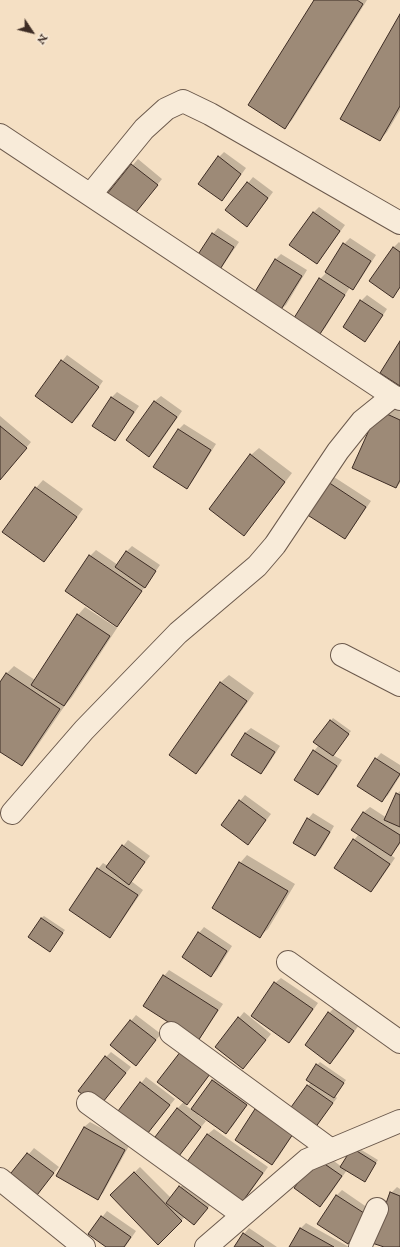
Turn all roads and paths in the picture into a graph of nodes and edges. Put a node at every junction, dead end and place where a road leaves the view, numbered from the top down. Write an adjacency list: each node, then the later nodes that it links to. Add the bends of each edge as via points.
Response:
1 (0, 135): 2 (street)
2 (91, 194): 3 (street, via 144,129 166,108 183,101); 4 (street)
3 (400, 223)
4 (396, 397): 7 (street, via 362,421 275,545 257,566 178,633 84,730)
5 (342, 655): 6 (street)
6 (400, 685)
7 (12, 813)
8 (288, 962): 10 (street)
9 (171, 1033): 13 (street)
10 (400, 1042)
11 (88, 1103): 16 (street)
12 (400, 1121): 13 (street)
13 (331, 1150): 16 (street, via 307,1160)
14 (0, 1179): 17 (street)
15 (378, 1209): 19 (street)
16 (243, 1216): 18 (street)
17 (84, 1247)
18 (206, 1247)
19 (360, 1247)

